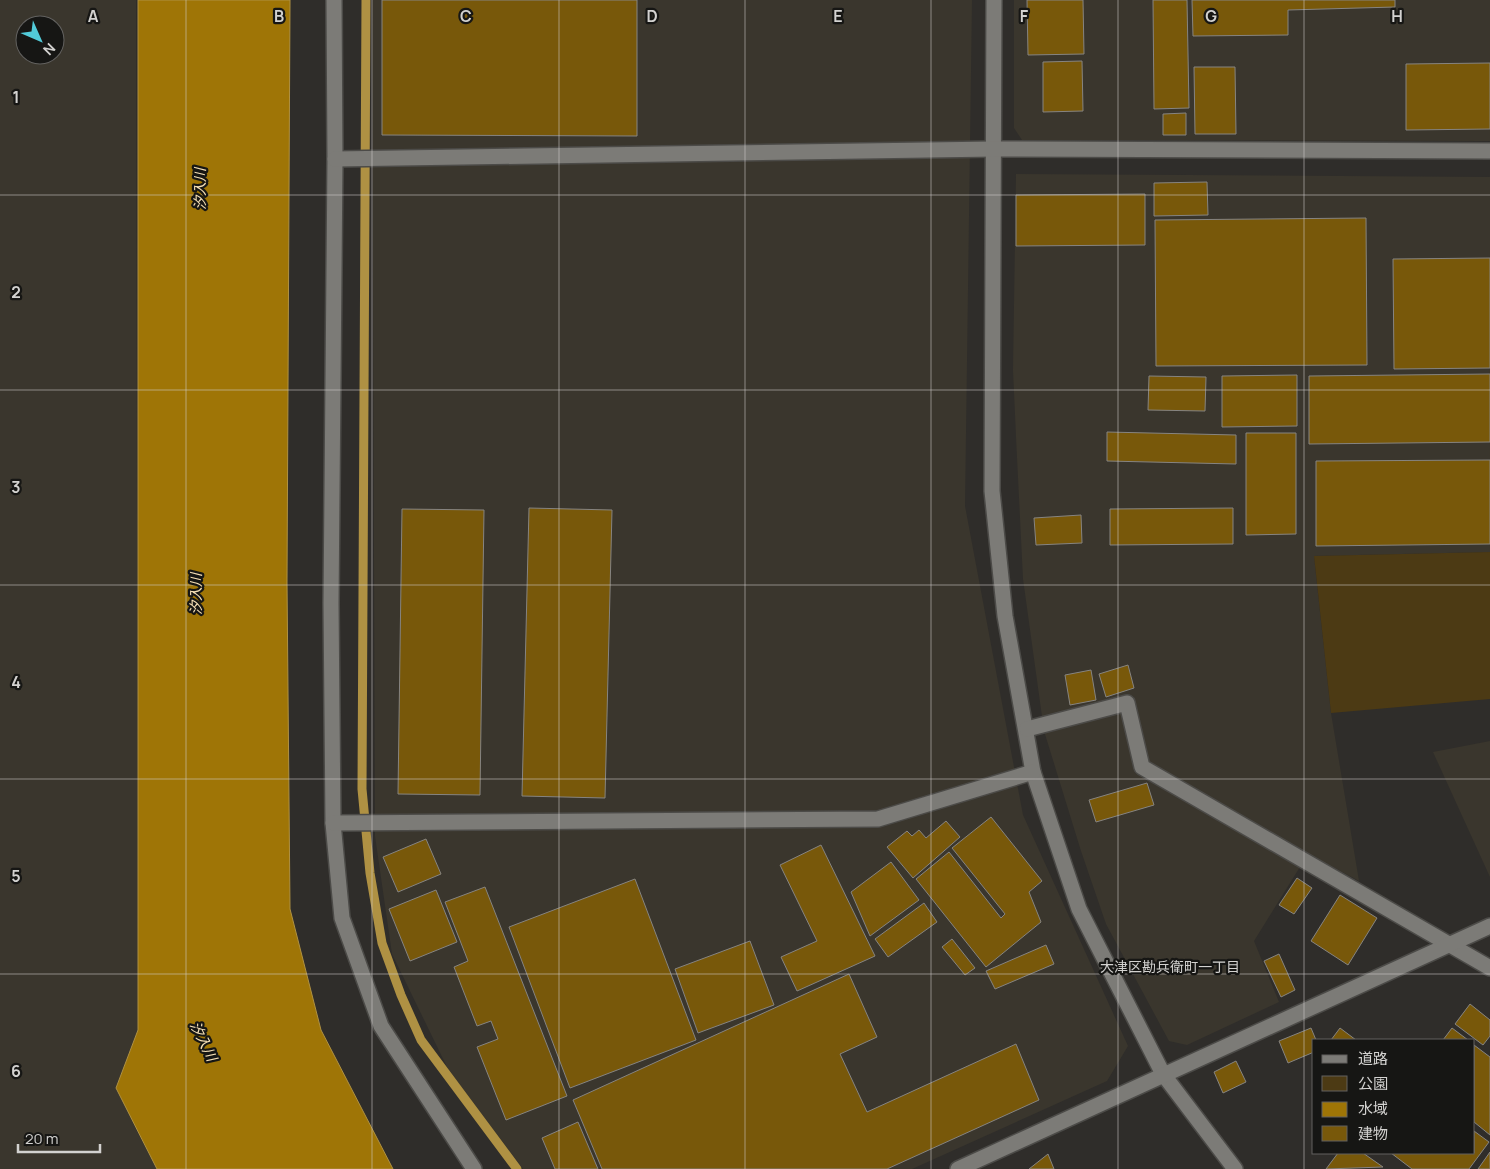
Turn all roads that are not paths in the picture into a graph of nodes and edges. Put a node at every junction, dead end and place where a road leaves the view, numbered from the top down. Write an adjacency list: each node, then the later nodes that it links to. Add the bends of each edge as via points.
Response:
1 (334, 0): 5 (street)
2 (994, 0): 3 (street)
3 (994, 149): 4 (street); 5 (street); 6 (street, via 992,491 1005,616)
4 (1490, 151)
5 (335, 159): 8 (street, via 331,593)
6 (1027, 729): 7 (street); 10 (street, via 1127,703 1142,768)
7 (1033, 772): 8 (street, via 878,819); 12 (street, via 1079,909)
8 (333, 823): 13 (street, via 342,918 380,1026)
9 (1490, 926): 10 (street)
10 (1451, 944): 11 (street); 12 (street)
11 (1490, 968)
12 (1163, 1074): 14 (street); 15 (street)
13 (474, 1169)
14 (958, 1169)
15 (1235, 1169)

